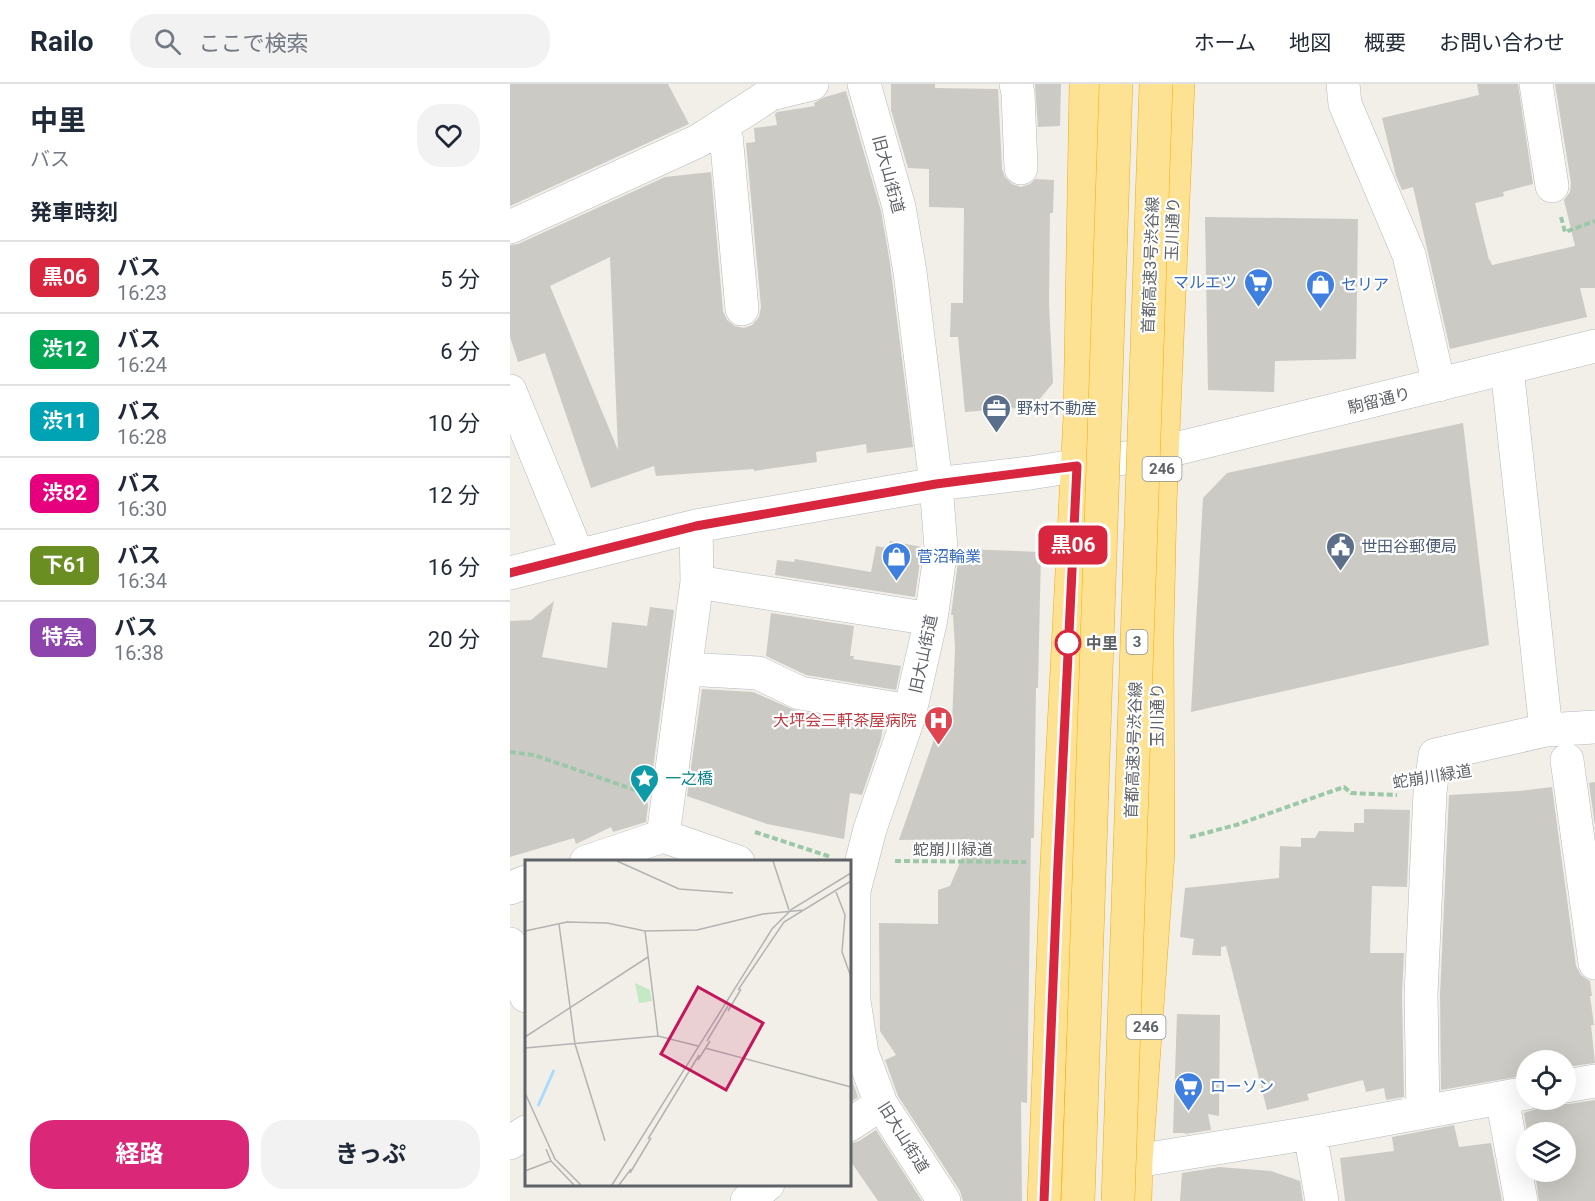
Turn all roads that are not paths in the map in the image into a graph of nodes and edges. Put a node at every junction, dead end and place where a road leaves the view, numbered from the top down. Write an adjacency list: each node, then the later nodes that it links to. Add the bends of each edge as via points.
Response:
1 (812, 84): 10 (street, via 771,94)
2 (864, 84): 21 (street, 旧大山街道, via 899,207)
3 (1016, 84): 11 (street)
4 (1086, 84): 20 (highway)
5 (1116, 84): 55 (highway, bridge)
6 (1156, 84): 56 (highway, 首都高速3号渋谷線 / 3, bridge)
7 (1178, 84): 19 (highway, 玉川通り / 246)
8 (1536, 84): 12 (street)
9 (1344, 94): 17 (street, via 1409,255)
10 (724, 124): 13 (street, via 698,141); 14 (street)
11 (1021, 168)
12 (1552, 186)
13 (510, 227)
14 (742, 309)
15 (1595, 346): 16 (street, 駒留通り)
16 (1506, 368): 17 (street, 駒留通り); 30 (street)
17 (1440, 385): 19 (street, 駒留通り)
18 (510, 391): 23 (street)
19 (1162, 452): 20 (street, 駒留通り); 50 (highway, 玉川通り / 246, via 1157,634 1158,853)
20 (1077, 466): 21 (street, 駒留通り); 54 (highway)
21 (936, 484): 22 (street, 駒留通り); 26 (street, 旧大山街道, via 941,548)
22 (696, 526): 23 (street, 駒留通り); 25 (street)
23 (578, 556): 24 (street, 駒留通り)
24 (510, 573)
25 (697, 582): 26 (street); 27 (street)
26 (931, 619): 28 (street, 旧大山街道)
27 (686, 669): 28 (street, via 758,673 800,693); 32 (street)
28 (910, 711): 35 (street, 旧大山街道)
29 (1595, 727): 30 (street)
30 (1546, 730): 45 (street, via 1435,755 1421,994)
31 (1567, 760): 39 (street)
32 (663, 836): 33 (street); 34 (street)
33 (592, 860)
34 (732, 860)
35 (855, 881): 44 (street, 旧大山街道, via 854,1001 862,1053)
36 (525, 882): 37 (street)
37 (510, 888)
38 (510, 944): 40 (street)
39 (1595, 963)
40 (525, 993)
41 (1595, 1080): 42 (street)
42 (1576, 1084)
43 (1514, 1095): 45 (street); 59 (street)
44 (881, 1104): 46 (street); 53 (street, 旧大山街道)
45 (1423, 1112): 48 (street)
46 (850, 1124)
47 (525, 1133): 49 (street)
48 (1310, 1133): 50 (street); 58 (street)
49 (510, 1143)
50 (1136, 1161): 57 (highway, 玉川通り / 246)
51 (767, 1186): 52 (street)
52 (747, 1201)
53 (944, 1201)
54 (1044, 1201)
55 (1078, 1201)
56 (1118, 1201)
57 (1135, 1201)
58 (1322, 1201)
59 (1521, 1201)

